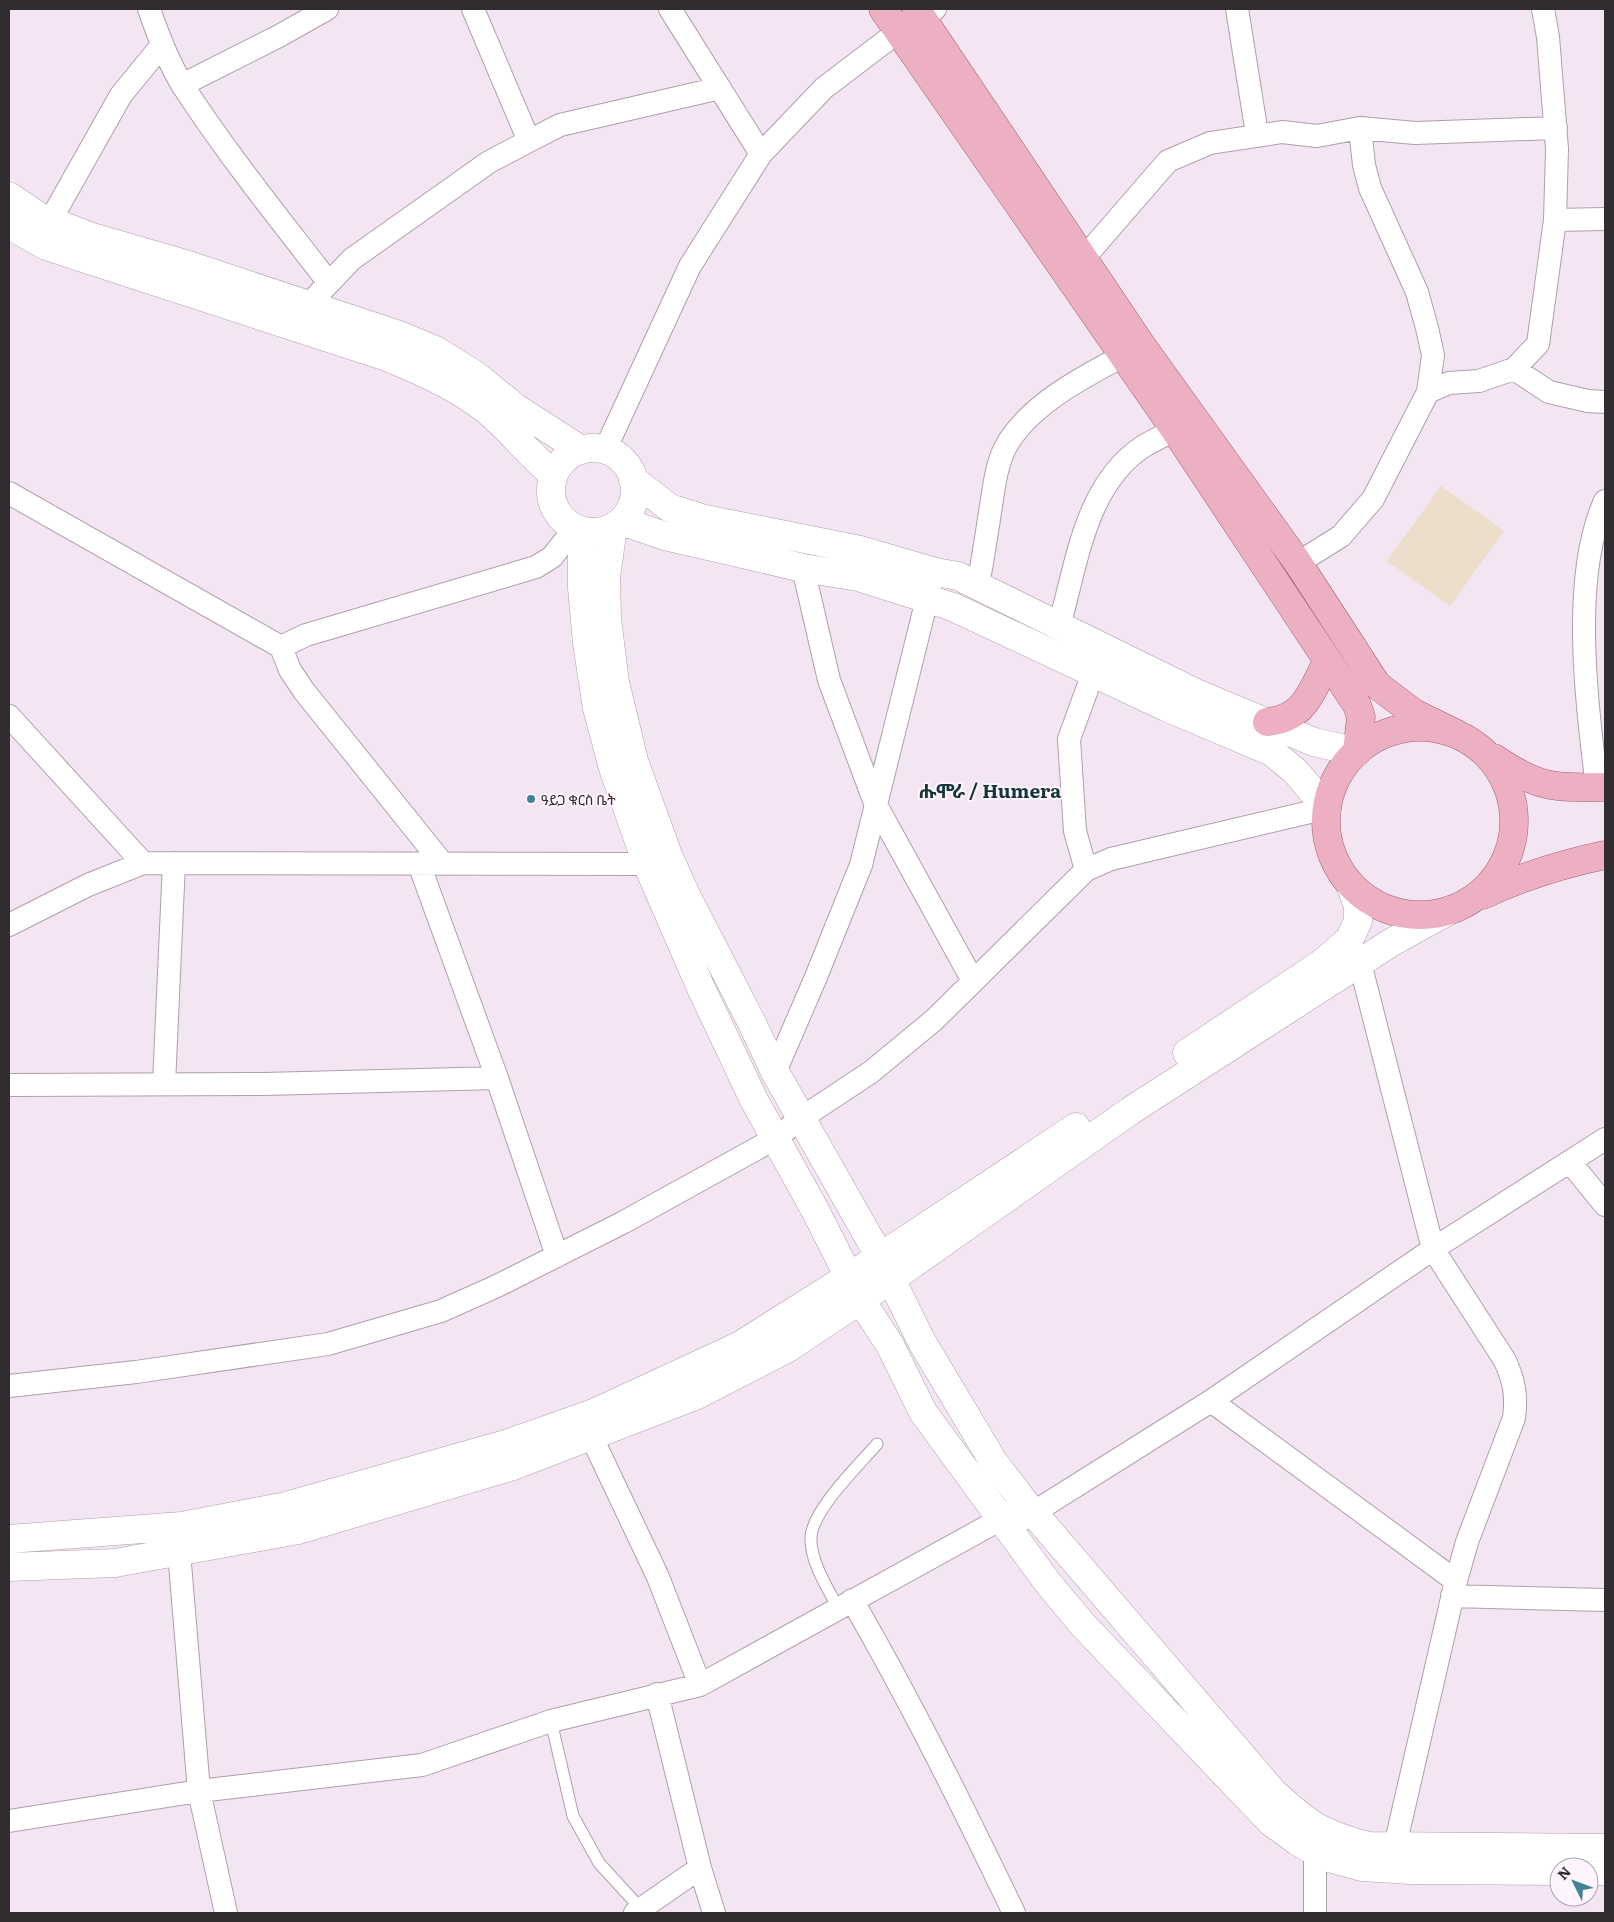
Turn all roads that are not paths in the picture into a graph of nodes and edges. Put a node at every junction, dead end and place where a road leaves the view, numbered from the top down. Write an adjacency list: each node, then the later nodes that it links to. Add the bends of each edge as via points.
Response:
1 (149, 9): 10 (street)
2 (327, 9): 11 (street)
3 (473, 9): 16 (street)
4 (670, 9): 12 (street)
5 (883, 9): 9 (main road)
6 (1237, 9): 15 (street)
7 (1543, 9): 14 (street)
8 (924, 11): 9 (street); 23 (main road)
9 (898, 31): 17 (street, via 824,88); 26 (main road)
10 (162, 45): 11 (street); 21 (street, via 121,95)
11 (182, 85): 24 (street)
12 (720, 88): 16 (street, via 560,125); 17 (street)
13 (1360, 128): 14 (street, via 1415,134); 15 (street, via 1317,136 1282,132); 28 (street, via 1370,188 1417,292 1427,328 1433,355)
14 (1556, 128): 20 (street)
15 (1257, 134): 23 (street, via 1210,143 1168,161)
16 (529, 141): 24 (street, via 489,162 352,258)
17 (761, 154): 31 (street, via 690,266)
18 (9, 196): 21 (street)
19 (1605, 219): 20 (street)
20 (1556, 220): 27 (street, via 1538,344)
21 (50, 221): 25 (street)
22 (11, 231): 32 (street, via 46,246 387,357 423,372 485,410)
23 (1084, 258): 26 (main road)
24 (328, 283): 25 (street)
25 (308, 305): 31 (street, via 435,350 474,374 516,408)
26 (1132, 351): 30 (main road); 38 (main road); 41 (street, via 1050,399 1015,431 997,471)
27 (1514, 370): 28 (street, via 1479,381 1449,383); 29 (street, via 1549,392)
28 (1428, 392): 38 (street, via 1373,499 1341,536)
29 (1605, 402)
30 (1175, 430): 43 (street, via 1131,456 1102,490 1091,511); 45 (main road)
31 (594, 450): 32 (street, via 570,455); 33 (street, via 623,461)
32 (554, 475): 37 (street, via 551,487 554,506 564,521)
33 (633, 480): 36 (street, via 630,508); 40 (street, via 670,508 705,519 860,550)
34 (9, 494): 44 (street)
35 (1605, 501): 51 (street, via 1589,550 1584,620 1591,737)
36 (617, 524): 37 (street, via 603,531); 39 (street); 55 (street, via 606,577 607,619 615,682)
37 (578, 530): 44 (street, via 552,557 536,567 306,636); 55 (street, via 587,643 597,708 613,768)
38 (1298, 563): 49 (main road, via 1377,685 1414,713)
39 (803, 568): 42 (street, via 858,577); 52 (street, via 829,680)
40 (935, 572): 41 (street, via 958,576); 42 (street)
41 (978, 585): 43 (street)
42 (926, 598): 46 (street, via 953,607); 52 (street)
43 (1059, 626): 48 (street, via 1190,690)
44 (281, 647): 59 (street, via 290,670 304,691)
45 (1328, 661): 48 (main road, via 1307,701 1284,720); 50 (main road, via 1362,717)
46 (1094, 673): 53 (street, via 1272,752 1296,771); 60 (street, via 1069,739 1075,831)
47 (9, 716): 56 (street)
48 (1267, 722): 50 (street, via 1314,742)
49 (1466, 740): 50 (main road, via 1436,728 1404,729 1382,735); 51 (main road, via 1531,781 1569,788); 62 (main road, via 1498,768 1506,782 1513,806 1514,827 1510,847 1497,875 1481,892)
50 (1357, 752): 53 (main road, via 1341,772)
51 (1601, 787)
52 (875, 803): 65 (street); 66 (street, via 860,865)
53 (1327, 808): 60 (street, via 1111,859); 61 (main road, via 1330,848)
54 (1605, 855): 62 (main road, via 1533,873)
55 (657, 859): 59 (street); 66 (street, via 687,897); 72 (street, via 705,996 754,1100)
56 (143, 863): 57 (street); 63 (street, via 88,884)
57 (174, 863): 58 (street); 68 (street)
58 (419, 864): 59 (street); 67 (street)
59 (443, 864)
60 (1086, 870): 65 (street)
61 (1350, 884): 62 (main road, via 1370,901 1392,911 1415,915); 70 (street, via 1358,906 1358,921 1350,940)
62 (1456, 907): 64 (street)
63 (9, 925)
64 (1360, 963): 70 (street); 76 (street)
65 (973, 981): 71 (street, via 934,1020 870,1072)
66 (775, 1072): 71 (street)
67 (497, 1078): 68 (street); 77 (street)
68 (164, 1084): 69 (street)
69 (9, 1086)
70 (1125, 1104): 78 (street)
71 (800, 1119): 72 (street); 78 (street)
72 (776, 1138): 77 (street); 79 (street)
73 (1605, 1139): 74 (street)
74 (1570, 1162): 75 (street); 76 (street)
75 (1605, 1205)
76 (1433, 1249): 81 (street); 90 (street, via 1504,1359 1513,1377 1516,1399 1514,1418 1467,1542)
77 (557, 1256): 80 (street, via 441,1311 328,1344 136,1372)
78 (885, 1269): 79 (street); 85 (street, via 922,1342 993,1462)
79 (855, 1288): 82 (street, via 788,1348 695,1396); 84 (street, via 594,1413 506,1444); 86 (street, via 890,1345 923,1412)
80 (14, 1381)
81 (1211, 1401): 85 (street); 90 (street)
82 (592, 1438): 84 (street, via 513,1466); 93 (street, via 658,1577)
83 (878, 1444): 92 (lane, via 821,1510 813,1524 811,1538 819,1571)
84 (416, 1482): 87 (street, via 182,1526); 88 (street, via 298,1530)
85 (1028, 1508): 86 (street); 98 (street, via 1273,1792 1306,1822)
86 (1004, 1524): 92 (street); 98 (street, via 1083,1625 1235,1785 1272,1822)
87 (9, 1539)
88 (179, 1552): 89 (street, via 115,1563); 96 (street)
89 (9, 1567)
90 (1454, 1588): 91 (street); 100 (street)
91 (1605, 1600)
92 (845, 1604): 93 (street); 106 (street, via 896,1677)
93 (700, 1685): 94 (street)
94 (657, 1694): 95 (street); 101 (street)
95 (551, 1721): 96 (street, via 422,1765); 103 (lane, via 573,1816 599,1863)
96 (199, 1791): 97 (street); 104 (street)
97 (9, 1821)
98 (1317, 1840): 100 (street, via 1332,1836); 107 (street)
99 (1605, 1848): 100 (street)
100 (1395, 1857): 102 (street)
101 (700, 1868): 103 (street); 105 (street)
102 (1549, 1870)
103 (640, 1912)
104 (226, 1913)
105 (714, 1913)
106 (1014, 1913)
107 (1315, 1913)

